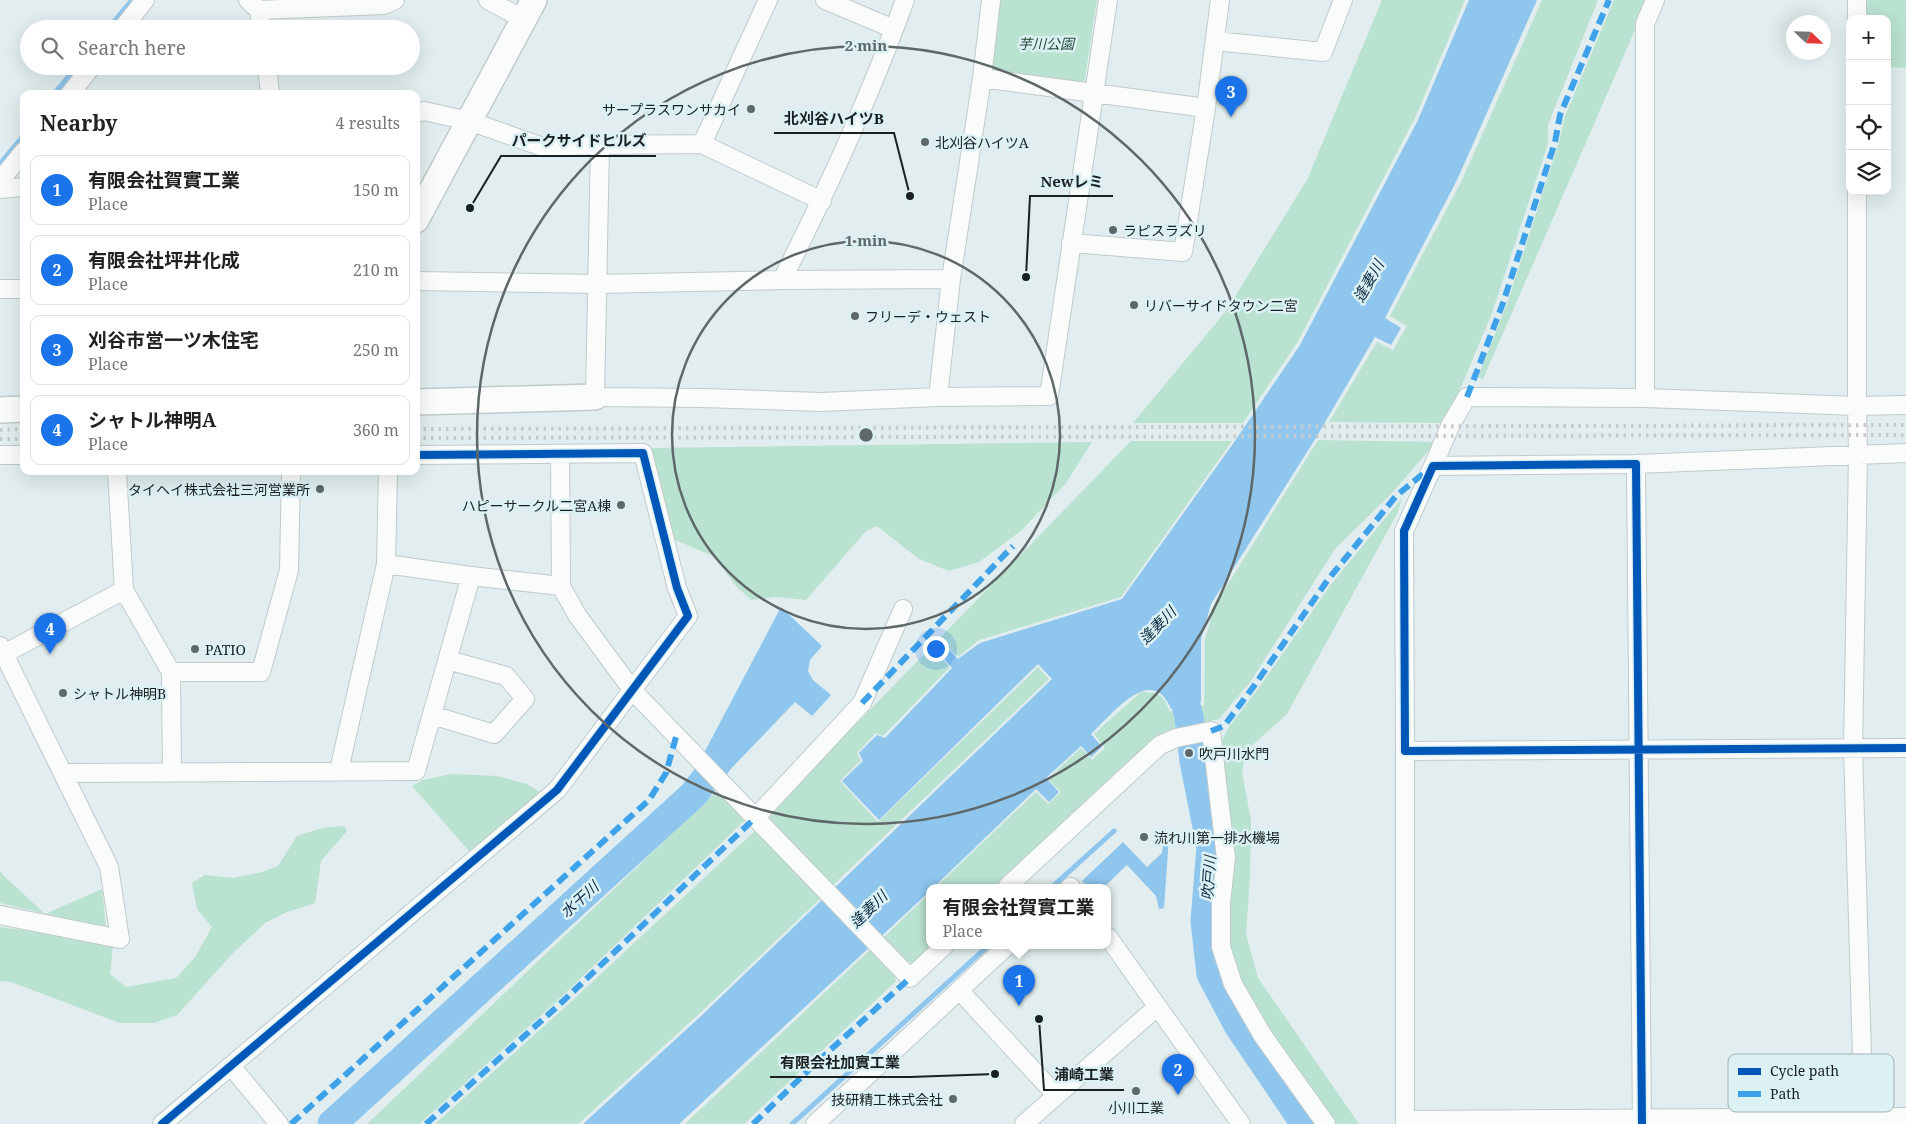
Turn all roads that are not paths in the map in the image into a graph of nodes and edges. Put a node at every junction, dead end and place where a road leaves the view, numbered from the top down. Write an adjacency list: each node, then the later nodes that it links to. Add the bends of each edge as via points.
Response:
1 (145, 0): 16 (street)
2 (395, 0): 13 (street, via 384,5)
3 (488, 0): 14 (street)
4 (768, 0): 29 (street)
5 (825, 0): 18 (street)
6 (905, 0): 18 (street)
7 (991, 0): 22 (street)
8 (1108, 0): 25 (street)
9 (1220, 0): 19 (street)
10 (1343, 0): 19 (street, via 1323,52)
11 (1655, 0): 47 (street, via 1645,24)
12 (1857, 0): 15 (street)
13 (254, 5): 17 (street)
14 (528, 10): 28 (street)
15 (1857, 15)
16 (129, 20)
17 (259, 20)
18 (894, 29): 36 (street)
19 (1215, 41): 26 (street)
20 (85, 75): 23 (street)
21 (268, 75): 24 (street)
22 (982, 78): 25 (street); 39 (street)
23 (73, 90)
24 (270, 90)
25 (1092, 94): 26 (street); 38 (street)
26 (1206, 108): 38 (street, via 1183,252)
27 (420, 112): 28 (street)
28 (469, 121): 30 (street, via 543,147); 37 (street)
29 (702, 144): 30 (street); 36 (street)
30 (600, 145): 42 (street)
31 (20, 156): 32 (street)
32 (0, 181)
33 (20, 187): 34 (street)
34 (0, 189)
35 (1857, 195): 50 (street)
36 (822, 201): 40 (street)
37 (420, 213)
38 (1071, 243): 46 (street, via 1049,396)
39 (951, 279): 40 (street); 46 (street)
40 (782, 280): 42 (street)
41 (420, 281): 42 (street)
42 (597, 284): 45 (street)
43 (0, 289): 44 (street)
44 (20, 289)
45 (595, 397): 46 (street, via 821,402); 48 (street)
46 (938, 397)
47 (1644, 398): 50 (street); 60 (street, via 1467,397)
48 (420, 402)
49 (1906, 405): 50 (street)
50 (1857, 406): 54 (street)
51 (20, 409): 52 (street)
52 (0, 410)
53 (1906, 453): 54 (street)
54 (1858, 454): 59 (street); 75 (street)
55 (0, 455): 56 (street)
56 (20, 455)
57 (560, 455): 58 (street); 66 (street); 72 (street, via 644,452 677,588 688,616)
58 (420, 456)
59 (1636, 464): 60 (street); 77 (street)
60 (1433, 466): 76 (street, via 1404,531)
61 (117, 475): 67 (street)
62 (291, 475): 71 (street, via 289,570 261,672)
63 (388, 475): 64 (street)
64 (386, 564): 65 (street); 78 (street)
65 (471, 576): 66 (street); 70 (street)
66 (561, 586): 72 (street, via 577,615)
67 (124, 590): 69 (street); 71 (street)
68 (903, 608): 81 (street, via 862,703)
69 (1, 652): 80 (street)
70 (448, 660): 73 (street); 73 (street, via 506,676 525,699 494,734)
71 (171, 672): 79 (street)
72 (633, 691): 81 (street); 90 (street, via 557,790)
73 (432, 715): 78 (street, via 416,770)
74 (1906, 748): 75 (street)
75 (1853, 750): 77 (street); 89 (street)
76 (1404, 751): 77 (street); 95 (street)
77 (1638, 751): 93 (street)
78 (339, 770): 79 (street)
79 (172, 772): 80 (street)
80 (63, 773): 83 (street, via 109,867 120,939)
81 (755, 818): 85 (street, via 910,978)
82 (1010, 884): 101 (street, via 1160,745 1176,738 1211,731 1226,858 1221,902 1221,947 1233,984 1263,1036)
83 (0, 916)
84 (1111, 942): 88 (street)
85 (942, 949)
86 (1004, 949): 87 (street)
87 (959, 990): 91 (street); 98 (street)
88 (1157, 1007): 91 (street); 100 (street)
89 (1862, 1054)
90 (231, 1066): 96 (street); 97 (street)
91 (1056, 1095): 99 (street)
92 (1906, 1117): 94 (street)
93 (1642, 1121): 94 (street); 95 (street)
94 (1864, 1121)
95 (1405, 1122)
96 (162, 1124)
97 (278, 1124)
98 (815, 1124)
99 (1024, 1124)
100 (1241, 1124)
101 (1326, 1124)

